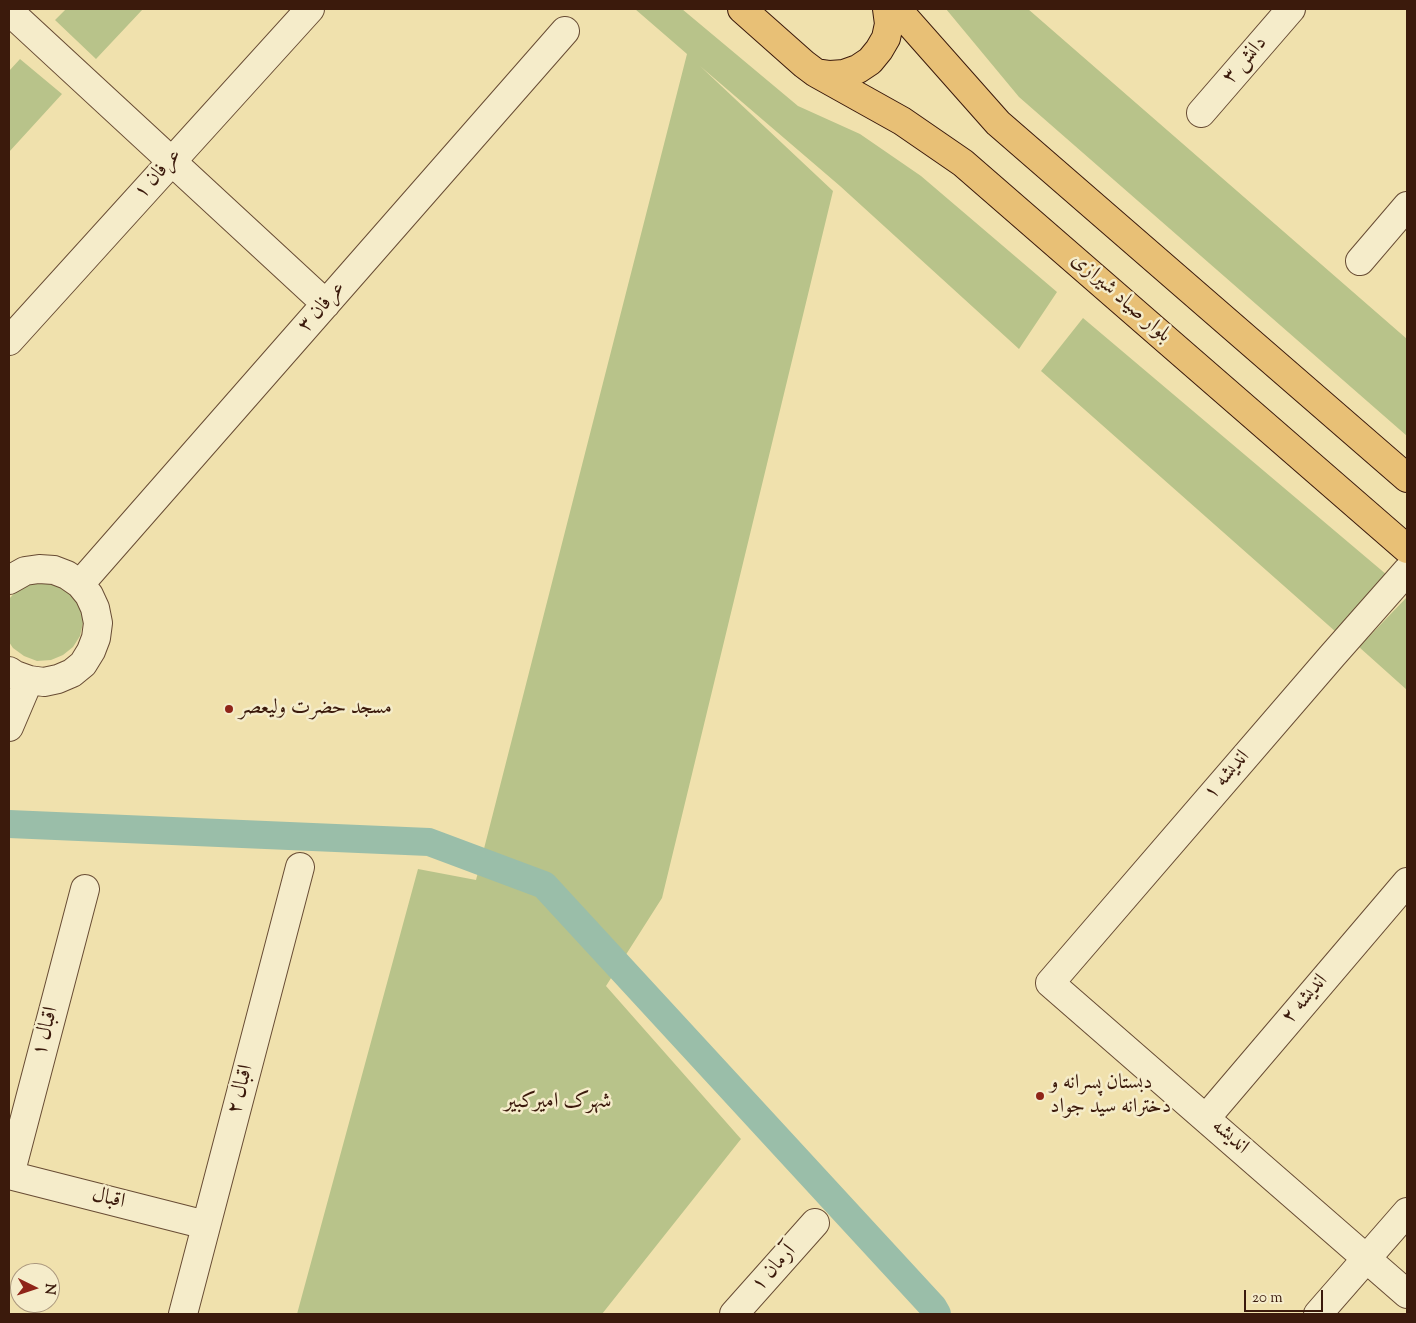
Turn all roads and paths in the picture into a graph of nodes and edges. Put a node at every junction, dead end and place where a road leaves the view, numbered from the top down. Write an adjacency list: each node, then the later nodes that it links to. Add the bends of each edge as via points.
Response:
1 (310, 9): 10 (street, عرفان ۱)
2 (742, 9): 8 (main road, بلوار صیاد شیرازی)
3 (887, 9): 8 (main road, via 889,24 886,38 870,61 844,74)
4 (897, 9): 15 (main road, via 998,123)
5 (1291, 9): 9 (street, دانش ۳)
6 (9, 11): 10 (street)
7 (565, 32): 13 (street, عرفان ۳)
8 (816, 73): 16 (main road, بلوار صیاد شیرازی, via 902,121 963,163)
9 (1201, 114)
10 (172, 161): 13 (street); 14 (street, عرفان ۱)
11 (1407, 206): 12 (street)
12 (1360, 261)
13 (326, 304): 19 (street, عرفان ۳)
14 (9, 341)
15 (1407, 478)
16 (1407, 549)
17 (1407, 570): 25 (street, اندیشه ۱)
18 (9, 580): 19 (street, via 25,571 39,569 68,575)
19 (80, 584): 20 (street, via 95,608 98,623 96,638 83,664 72,673 44,682)
20 (19, 676): 21 (street)
21 (9, 726)
22 (300, 866): 30 (street, اقبال ۲)
23 (1407, 882): 26 (street, اندیشه ۲)
24 (85, 889): 27 (street, اقبال ۱)
25 (1050, 983): 26 (street, اندیشه)
26 (1206, 1118): 31 (street, اندیشه)
27 (9, 1175): 30 (street, اقبال)
28 (1407, 1212): 31 (street)
29 (815, 1223): 34 (street, آرمان ۱)
30 (206, 1225): 33 (street, اقبال ۲)
31 (1367, 1259): 32 (street, اندیشه); 35 (street)
32 (1407, 1294)
33 (183, 1314)
34 (734, 1314)
35 (1318, 1314)

